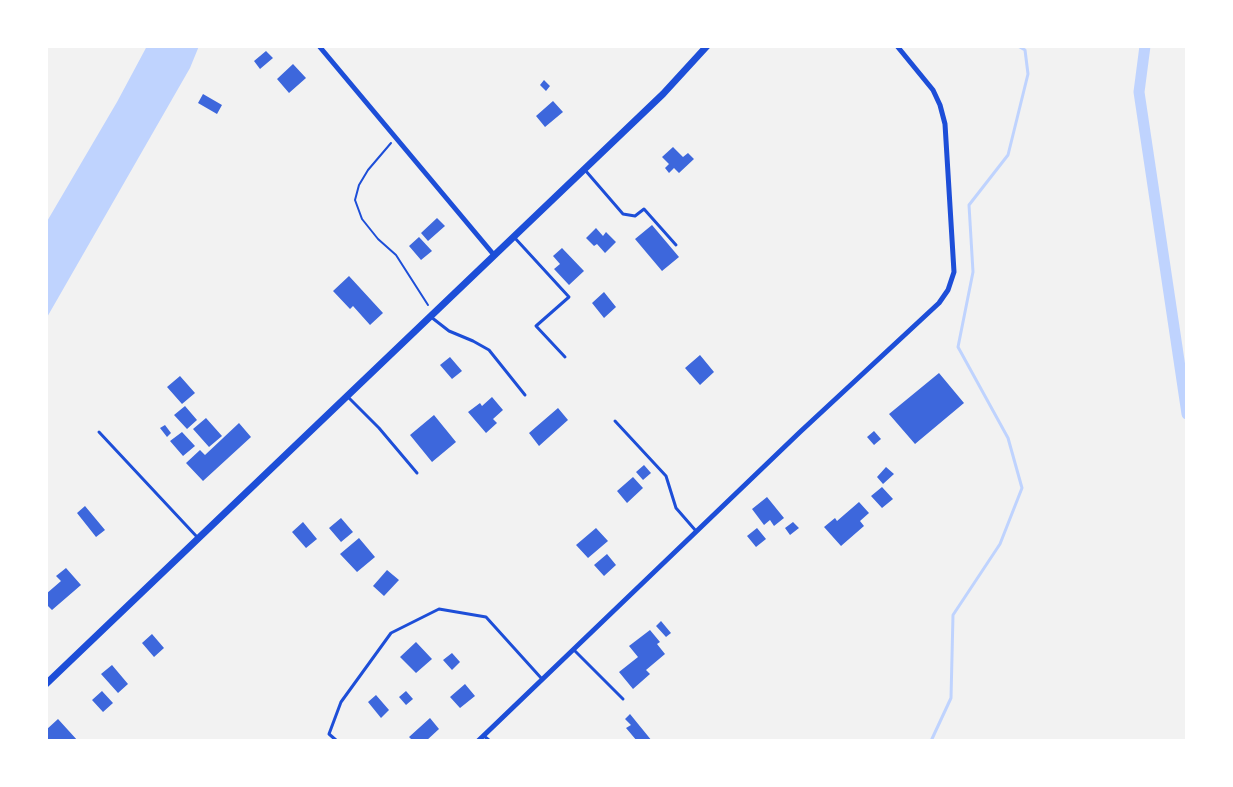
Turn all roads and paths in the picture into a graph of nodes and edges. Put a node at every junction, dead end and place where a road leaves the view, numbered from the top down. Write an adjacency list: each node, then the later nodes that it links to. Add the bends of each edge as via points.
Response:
1 (319, 46): 4 (street)
2 (707, 46): 5 (street)
3 (897, 46): 16 (street, via 933,90 945,124 954,272 948,290 939,303)
4 (396, 139): 8 (street); 9 (path, via 368,170 355,200 362,218 396,255)
5 (584, 170): 6 (street); 7 (lane, via 623,214 635,216 644,209)
6 (514, 237): 8 (street); 10 (lane, via 569,297 536,326)
7 (676, 245)
8 (494, 255): 9 (street)
9 (432, 315): 11 (lane, via 449,331 489,350); 12 (street)
10 (566, 357)
11 (526, 395)
12 (347, 396): 15 (lane); 17 (street)
13 (615, 421): 16 (lane, via 666,476 676,508)
14 (99, 432): 17 (lane)
15 (417, 473)
16 (696, 531): 18 (street)
17 (199, 538): 20 (street)
18 (573, 649): 19 (street); 21 (lane)
19 (542, 679): 22 (street); 23 (lane, via 486,617 439,609 391,633 341,702 329,734)
20 (46, 684)
21 (623, 699)
22 (484, 735): 24 (street); 25 (lane)
23 (337, 741)
24 (478, 741)
25 (490, 741)

